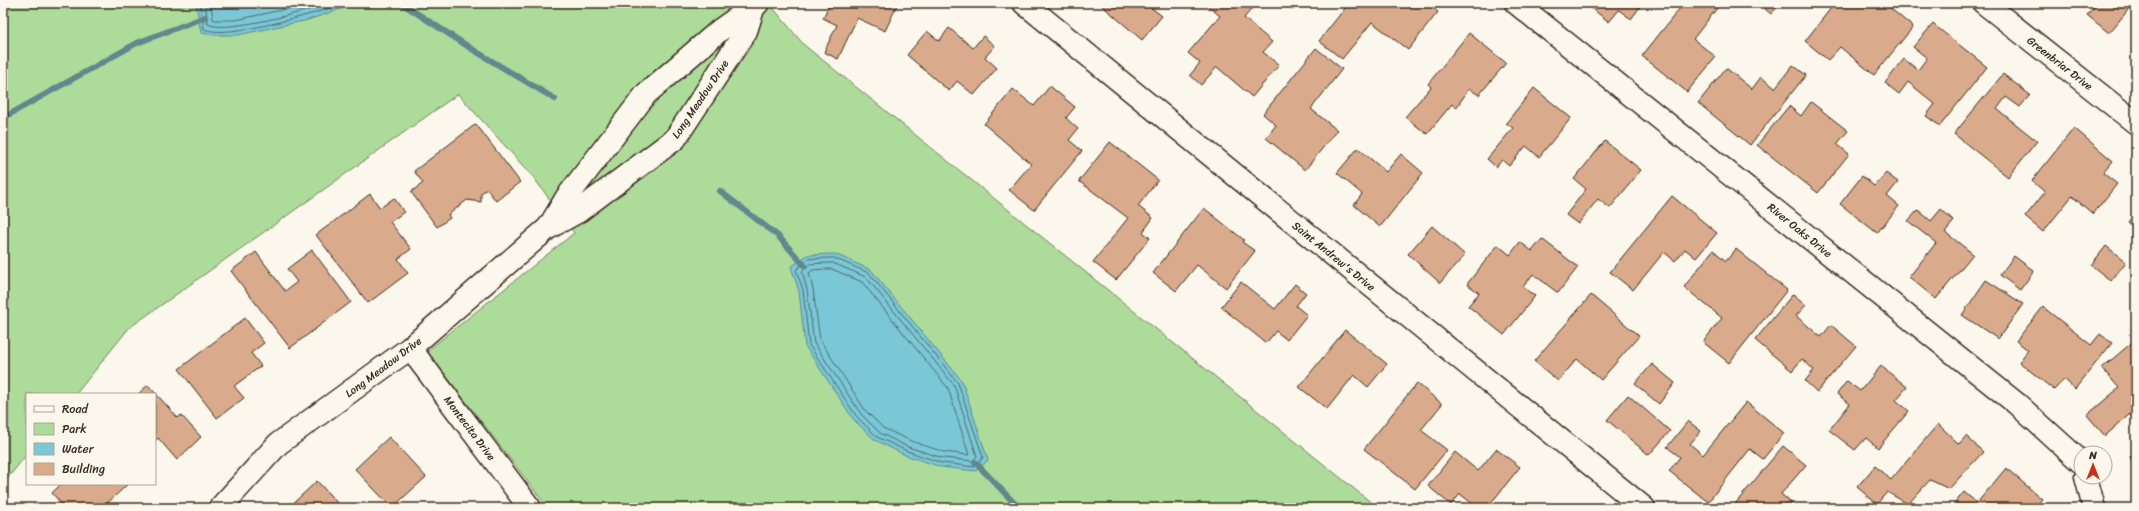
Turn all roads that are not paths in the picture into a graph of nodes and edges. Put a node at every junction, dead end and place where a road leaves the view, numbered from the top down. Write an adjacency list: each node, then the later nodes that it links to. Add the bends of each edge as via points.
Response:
1 (1024, 3): 12 (street, Saint Andrew's Drive)
2 (1516, 3): 8 (street, River Oaks Drive, via 2017,404)
3 (1984, 3): 5 (street, Greenbriar Drive)
4 (756, 6): 6 (street, Long Meadow Drive, via 720,30 646,94 567,197); 6 (street, Long Meadow Drive, via 746,30 675,139 579,211)
5 (2136, 123)
6 (548, 228): 7 (street, Long Meadow Drive)
7 (410, 348): 10 (street, Long Meadow Drive, via 278,444); 11 (street, Montecita Drive)
8 (2073, 455)
9 (2088, 485): 13 (street)
10 (220, 508)
11 (530, 508)
12 (1644, 508)
13 (2094, 508)

